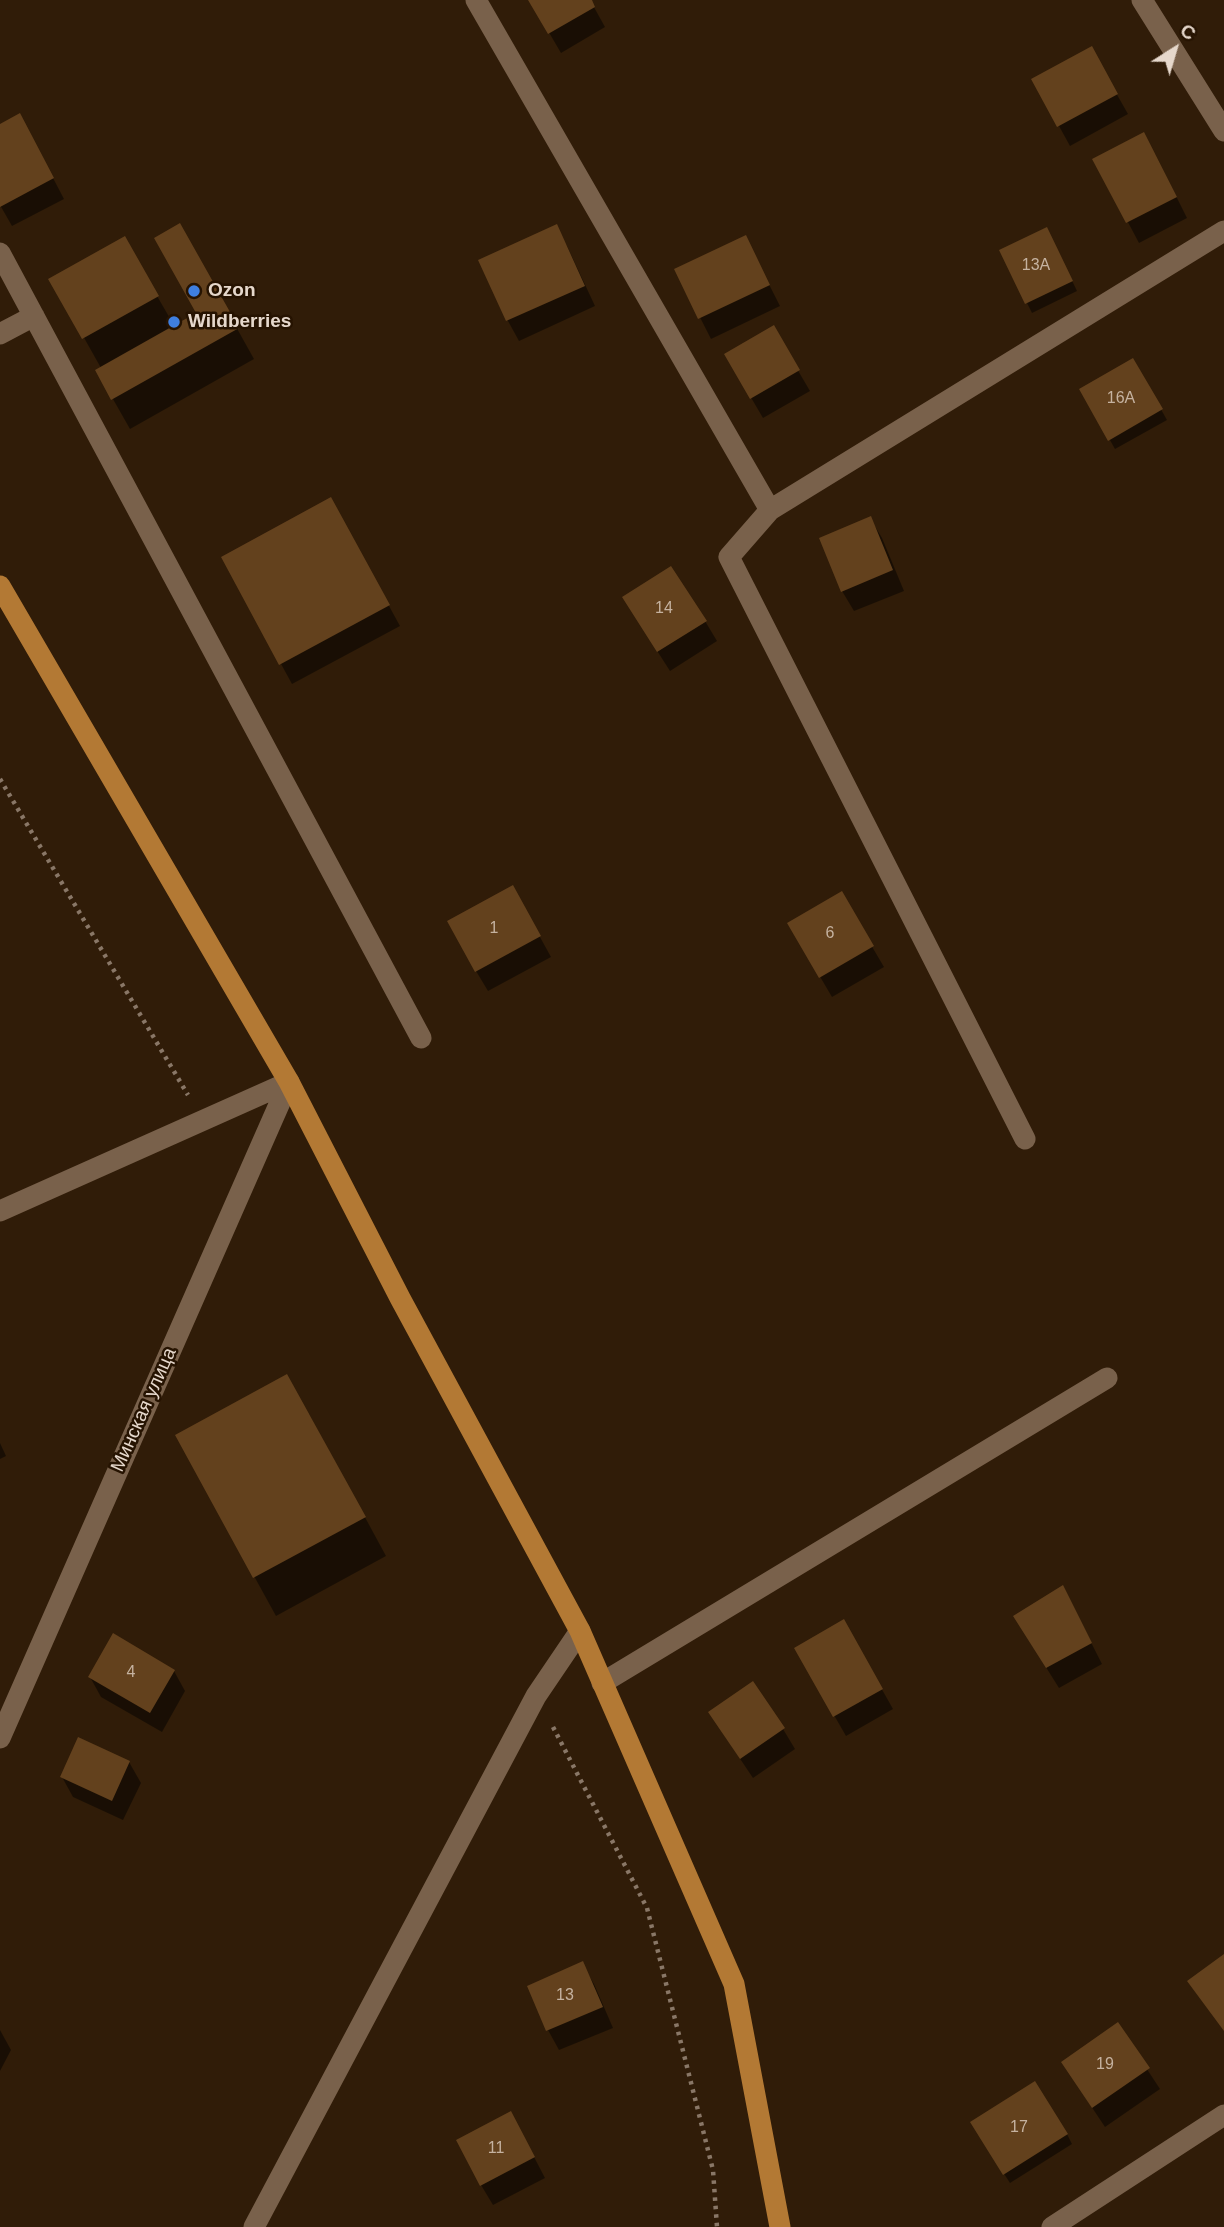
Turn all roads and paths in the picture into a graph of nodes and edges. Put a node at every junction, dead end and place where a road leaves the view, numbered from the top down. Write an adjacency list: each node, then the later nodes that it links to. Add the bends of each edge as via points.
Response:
1 (476, 0): 8 (street)
2 (1142, 0): 3 (street)
3 (1224, 131)
4 (1224, 231): 8 (street)
5 (0, 253): 6 (street)
6 (34, 316): 7 (street); 11 (street)
7 (0, 334)
8 (770, 510): 14 (street, via 729,557)
9 (0, 586): 12 (main road)
10 (0, 779): 13 (path)
11 (421, 1038)
12 (289, 1082): 13 (street); 17 (main road); 20 (street, Минская улица)
13 (203, 1120): 15 (street)
14 (1025, 1139)
15 (0, 1211)
16 (1107, 1378): 18 (street)
17 (580, 1631): 18 (main road); 19 (street)
18 (602, 1683): 25 (main road, via 734,1984)
19 (536, 1696): 23 (street); 24 (path, via 647,1908 713,2170)
20 (5, 1717): 21 (street, Минская улица)
21 (0, 1738)
22 (1224, 2115): 26 (street)
23 (254, 2227)
24 (716, 2227)
25 (780, 2227)
26 (1052, 2227)

